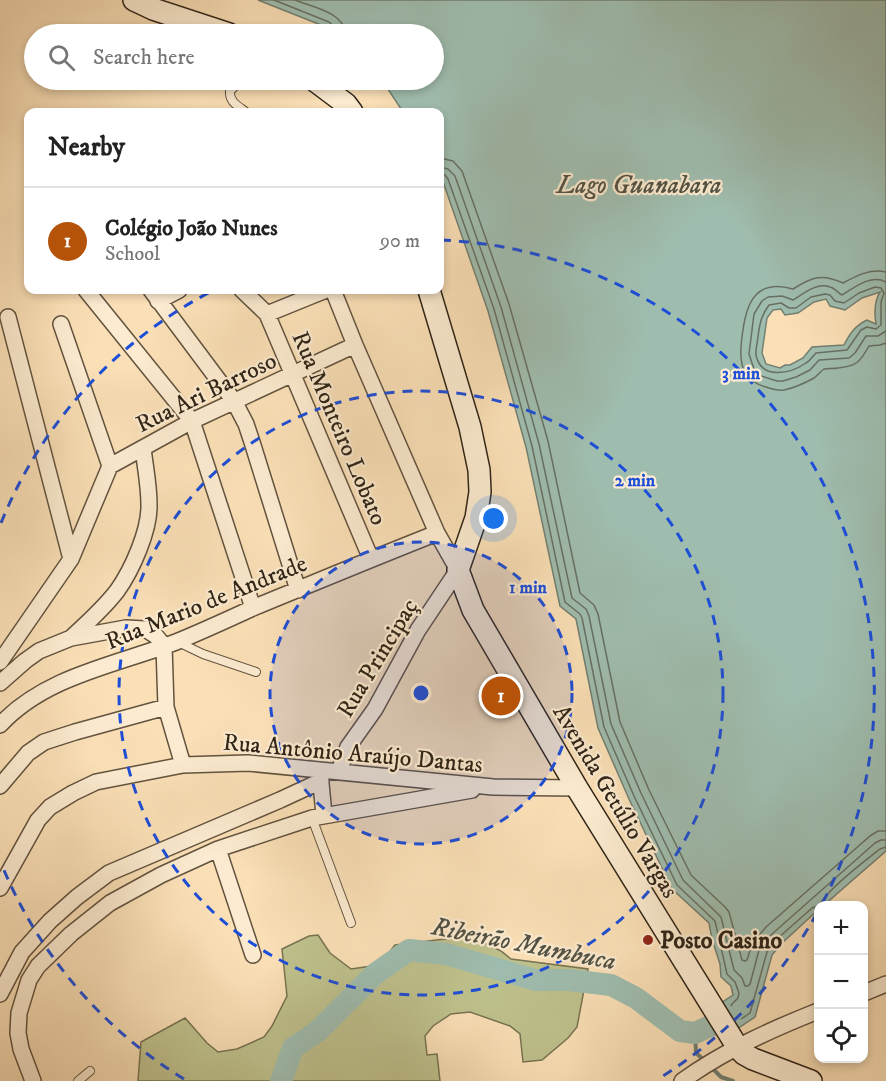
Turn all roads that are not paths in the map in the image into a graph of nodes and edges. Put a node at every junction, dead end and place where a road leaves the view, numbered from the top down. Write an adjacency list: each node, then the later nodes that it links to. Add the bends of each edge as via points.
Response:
1 (134, 0): 2 (main road)
2 (199, 24)
3 (231, 90): 5 (lane, via 231,100)
4 (327, 90): 6 (main road)
5 (241, 108)
6 (348, 108)
7 (89, 294): 19 (street)
8 (246, 294): 13 (street, Rua Monteiro Lobato)
9 (315, 294): 13 (street)
10 (335, 294): 16 (street)
11 (430, 294): 22 (main road, Avenida Getúlio Vargas, via 477,459 480,482)
12 (154, 295): 18 (street)
13 (267, 314): 17 (street, Rua Monteiro Lobato)
14 (8, 317): 24 (street)
15 (61, 324): 21 (street)
16 (355, 345): 17 (street, Rua Ari Barroso); 23 (street)
17 (293, 374): 18 (street, Rua Ari Barroso); 25 (street, Rua Monteiro Lobato)
18 (234, 401): 19 (street, Rua Ari Barroso); 27 (street, via 246,424)
19 (192, 421): 20 (street, Rua Ari Barroso); 28 (street)
20 (143, 448): 21 (street, Rua Ari Barroso); 30 (street, via 149,505 143,538 117,590)
21 (110, 466): 24 (street)
22 (476, 518): 26 (main road, Avenida Getúlio Vargas); 29 (main road, Avenida Getúlio Vargas, via 471,562)
23 (437, 533): 25 (street, Rua Mario de Andrade); 26 (street)
24 (71, 559): 32 (street)
25 (370, 559): 27 (street, Rua Mario de Andrade)
26 (458, 570): 29 (main road, Avenida Getúlio Vargas); 38 (street, Rua Principaç, via 348,747)
27 (298, 590): 28 (street, Rua Mario de Andrade)
28 (253, 608): 31 (street, Rua Mario de Andrade)
29 (473, 610): 42 (main road, Avenida Getúlio Vargas)
30 (71, 638): 31 (street, via 136,628); 34 (street, via 39,651)
31 (170, 644): 33 (lane); 35 (street); 36 (street, Rua Mario de Andrade, via 67,680 39,694)
32 (0, 662)
33 (256, 672)
34 (0, 683)
35 (166, 707): 37 (street); 40 (street, via 44,742 28,753)
36 (0, 725)
37 (183, 765): 39 (street, Rua Antônio Araújo Dantas, via 248,763); 45 (street, Rua Antônio Araújo Dantas, via 96,782 50,807 38,820)
38 (339, 771): 39 (street, Rua Antônio Araújo Dantas); 41 (street, Rua Antônio Araújo Dantas)
39 (321, 776): 43 (street); 50 (street, via 280,800 109,873 50,921 22,952)
40 (0, 786)
41 (493, 787): 42 (street, Rua Antônio Araújo Dantas); 43 (street)
42 (577, 788): 52 (main road, Avenida Getúlio Vargas)
43 (318, 816): 44 (street); 46 (lane)
44 (218, 849): 47 (street); 55 (street, via 110,903 38,966 24,993 18,1023 21,1050)
45 (0, 888)
46 (351, 923)
47 (253, 955)
48 (886, 984): 49 (street)
49 (868, 991)
50 (0, 994)
51 (814, 1013): 52 (street)
52 (734, 1041): 54 (street, via 717,1058); 57 (main road, via 753,1059)
53 (90, 1071): 56 (lane)
54 (683, 1080)
55 (33, 1081)
56 (78, 1081)
57 (811, 1081)

